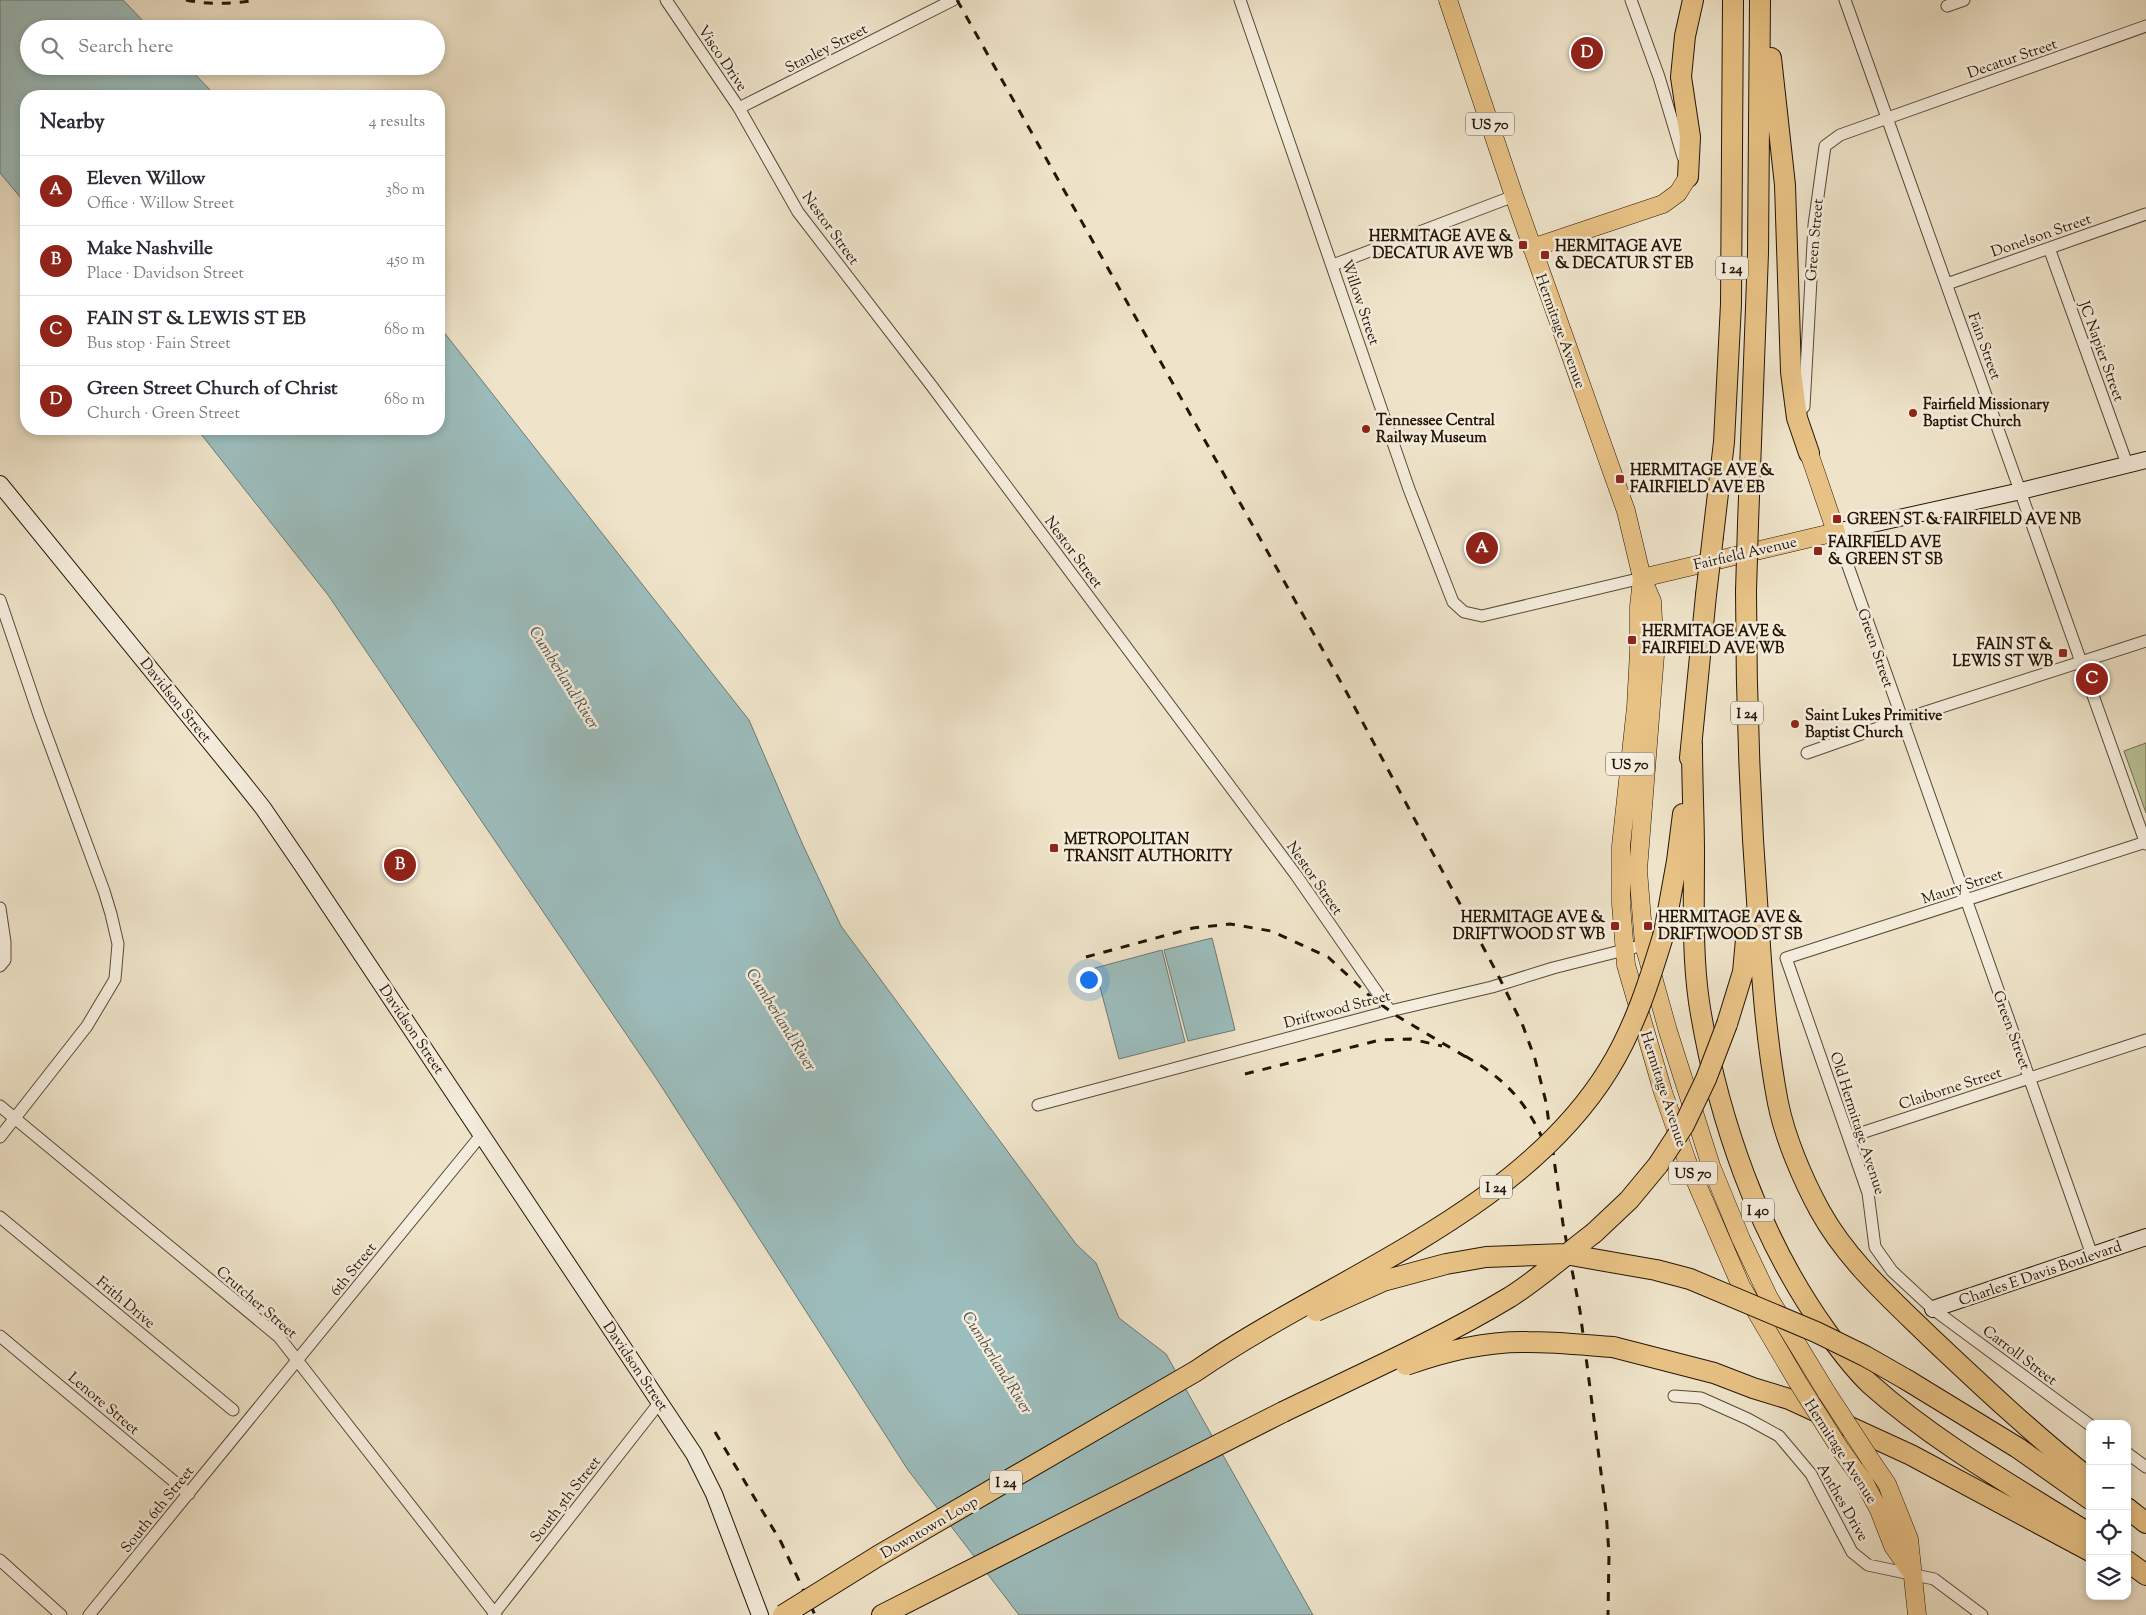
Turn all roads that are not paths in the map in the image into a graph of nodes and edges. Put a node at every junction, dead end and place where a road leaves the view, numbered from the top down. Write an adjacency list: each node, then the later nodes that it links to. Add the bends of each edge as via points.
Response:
1 (666, 0): 14 (street, Visco Drive)
2 (952, 0): 14 (street, Stanley Street)
3 (1240, 0): 21 (street, Willow Street)
4 (1448, 0): 17 (main road, Hermitage Avenue / US 70)
5 (1631, 0): 16 (street, via 1662,87)
6 (1693, 0): 16 (highway, via 1685,36 1682,77 1690,137)
7 (1733, 0): 35 (highway, I 24, bridge, via 1731,304 1724,442)
8 (1760, 0): 37 (highway, I 24, bridge, via 1758,253 1746,591 1746,694)
9 (1764, 0): 23 (highway, via 1785,185 1791,372 1797,418)
10 (1845, 0): 15 (street, Fain Street)
11 (1964, 0): 12 (street)
12 (1947, 6)
13 (2146, 26): 15 (street, Decatur Street)
14 (739, 108): 45 (street, Nestor Street, via 798,212 931,385 1284,860)
15 (1887, 117): 22 (street, Fain Street); 23 (street, Green Street, via 1840,135 1825,146 1814,225 1804,390)
16 (1688, 177): 19 (main road, via 1678,193 1662,204)
17 (1514, 196): 19 (main road, Hermitage Avenue / US 70); 21 (street)
18 (2146, 214): 20 (street, Donelson Street)
19 (1532, 248): 29 (main road, Hermitage Avenue / US 70, via 1626,511)
20 (2049, 248): 22 (street, Donelson Street); 25 (street, JC Napier Street)
21 (1333, 265): 31 (street, Willow Street, via 1409,489 1450,595)
22 (1947, 284): 27 (street, Fain Street)
23 (1809, 453): 28 (main road, Green Street)
24 (2146, 460): 25 (street, Fairfield Avenue)
25 (2127, 464): 27 (street, Fairfield Avenue)
26 (0, 484): 51 (street, Davidson Street, via 264,808)
27 (2021, 491): 28 (street, Fairfield Avenue); 33 (street, Fain Street)
28 (1836, 532): 29 (main road, Fairfield Avenue); 34 (street, Green Street)
29 (1642, 578): 31 (street, Fairfield Avenue, via 1482,616); 41 (main road, Hermitage Avenue / US 70, via 1652,600 1655,655 1638,870); 42 (main road, Hermitage Avenue / US 70, via 1636,707 1621,846)
30 (0, 600): 50 (street, via 106,897 118,944 115,979 87,1026)
31 (1461, 610)
32 (2146, 641): 33 (street)
33 (2081, 662): 34 (street); 38 (street, Fain Street)
34 (1901, 720): 36 (street); 39 (street, Green Street)
35 (1692, 744): 59 (highway, I 24, bridge, via 1664,933 1645,995 1610,1068 1578,1113 1534,1156 1486,1195 1414,1242); 75 (highway, I 40, via 1693,924 1699,1001 1718,1093 1744,1173 1785,1268 1836,1345 1868,1382 1931,1432)
36 (1807, 753)
37 (1752, 834): 64 (highway, I 24, bridge, via 1744,972 1706,1080 1688,1118 1658,1165 1629,1200 1548,1272 1432,1340); 69 (highway, via 1765,1015 1778,1105 1797,1161 1821,1212 1848,1251 1888,1296 1974,1379)
38 (2146, 843): 39 (street, Maury Street)
39 (1966, 901): 43 (street, Maury Street); 47 (street, Green Street)
40 (0, 908): 44 (street, via 5,960)
41 (1644, 945): 42 (street, Driftwood Street); 80 (main road, Hermitage Avenue / US 70, bridge, via 1681,1077 1711,1166 1741,1239 1769,1298 1887,1484 1910,1539)
42 (1625, 951): 45 (street, Driftwood Street); 80 (main road, Hermitage Avenue / US 70, bridge, via 1648,1042 1687,1161 1741,1286 1840,1450 1864,1482 1893,1546)
43 (1786, 958): 53 (street, Old Hermitage Avenue)
44 (0, 966)
45 (1390, 1011): 48 (street, Driftwood Street)
46 (2146, 1040): 47 (street, Claiborne Street)
47 (2029, 1078): 53 (street, Claiborne Street); 56 (street, Green Street)
48 (1038, 1105)
49 (0, 1106): 50 (street, Crutcher Street)
50 (15, 1119): 52 (street); 60 (street, Crutcher Street, via 279,1337)
51 (482, 1134): 60 (street, 6th Street); 62 (street, Davidson Street)
52 (0, 1137)
53 (1849, 1137): 57 (street, Old Hermitage Avenue, via 1868,1193 1875,1247 1892,1272)
54 (0, 1217): 63 (street, Frith Drive)
55 (2146, 1237): 56 (street, Charles E Davis Boulevard)
56 (2092, 1255): 57 (street, Charles E Davis Boulevard)
57 (1933, 1309): 66 (street, Carroll Street)
58 (0, 1336): 70 (street, Lenore Street)
59 (1229, 1348): 71 (highway, bridge, via 1383,1281 1421,1270 1486,1257 1565,1254 1690,1279 1816,1332 1907,1380 2018,1448); 88 (highway, Downtown Loop / I 24, bridge, via 1196,1371)
60 (298, 1360): 65 (street, 6th Street); 84 (street, Crutcher Street)
61 (1674, 1396): 80 (street, Anthes Drive, via 1701,1398 1748,1418 1779,1436 1811,1474 1852,1552 1868,1565)
62 (660, 1402): 84 (street, South 5th Street); 87 (street, Davidson Street, via 694,1454 714,1494)
63 (233, 1410)
64 (1283, 1412): 77 (highway, bridge, via 1436,1354 1526,1342 1613,1347 1714,1372 1789,1400 1911,1455); 89 (highway, I 24)
65 (248, 1422): 70 (street, South 6th Street)
66 (2086, 1422)
67 (2131, 1456): 68 (street)
68 (2146, 1467)
69 (2086, 1476)
70 (189, 1494): 86 (street, South 6th Street)
71 (2086, 1496)
72 (2130, 1510): 73 (highway)
73 (2146, 1523)
74 (2131, 1528): 76 (highway)
75 (2086, 1531)
76 (2146, 1539)
77 (2086, 1549)
78 (0, 1560): 85 (street)
79 (2131, 1564): 82 (highway)
80 (1912, 1574): 90 (main road, Hermitage Avenue / US 70); 91 (street, Anthes Drive, via 1934,1579)
81 (2131, 1574): 83 (highway)
82 (2146, 1575)
83 (2146, 1583)
84 (495, 1614)
85 (62, 1615)
86 (89, 1615)
87 (760, 1615)
88 (783, 1615)
89 (882, 1615)
90 (1917, 1615)
91 (1982, 1615)

